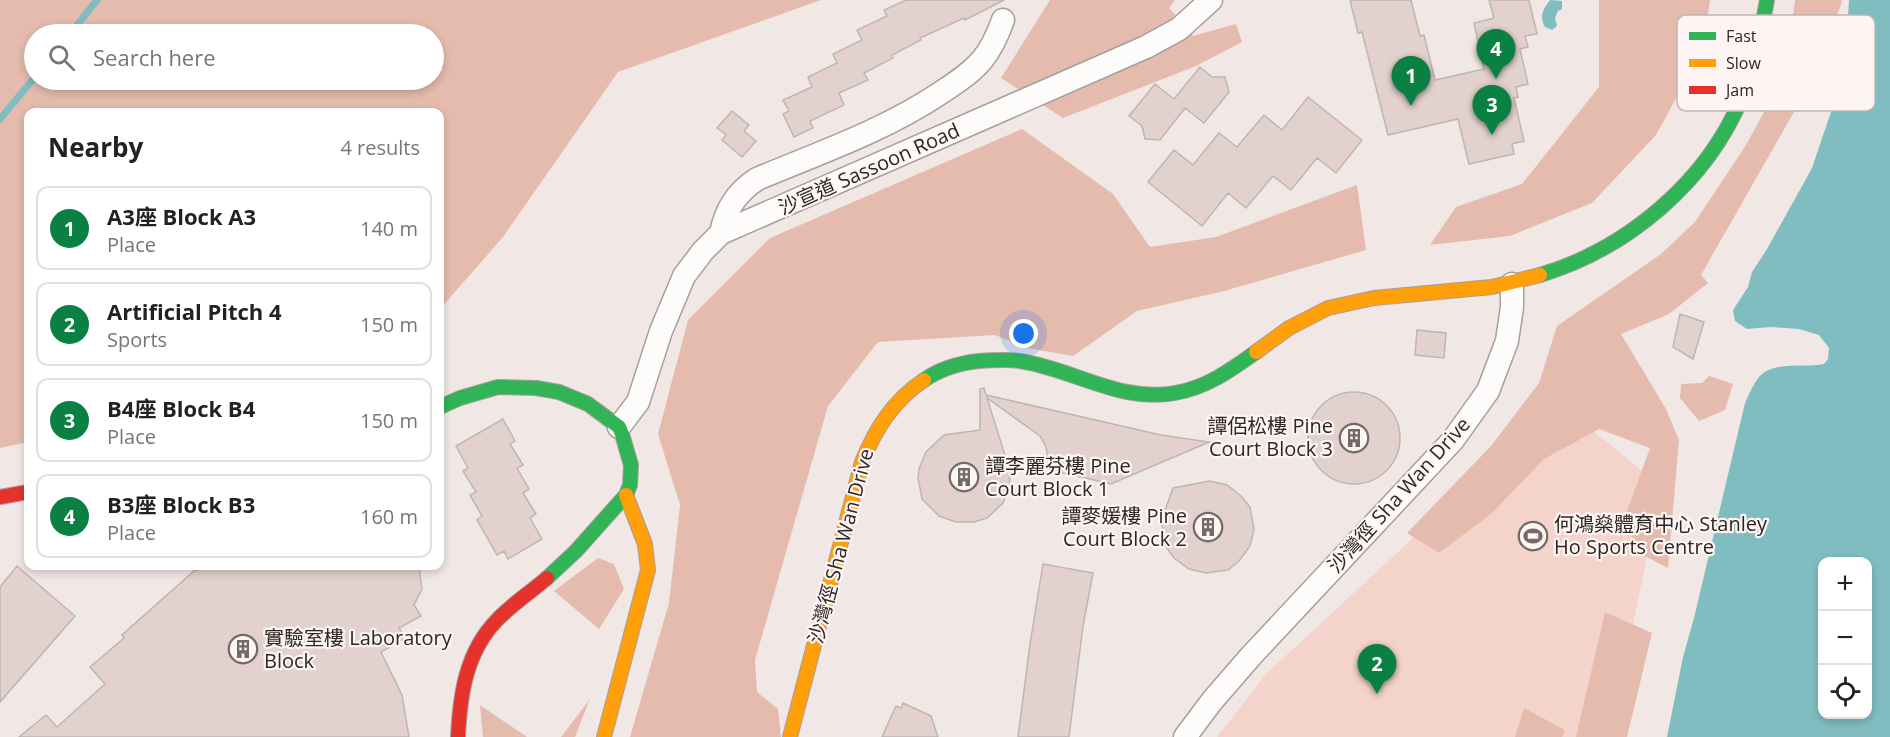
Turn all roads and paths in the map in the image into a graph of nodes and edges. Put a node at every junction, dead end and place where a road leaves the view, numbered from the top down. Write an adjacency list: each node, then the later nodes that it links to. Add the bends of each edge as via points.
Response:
1 (1211, 0): 6 (street, 沙宣道 Sassoon Road, via 1179,29 1146,47)
2 (1767, 0): 3 (street)
3 (1765, 15)
4 (1003, 20): 6 (street, via 992,47 962,79 876,129 757,179 729,207)
5 (1736, 111): 7 (street, via 1690,179 1659,210 1584,260)
6 (721, 233): 9 (street, 沙宣道 Sassoon Road, via 684,276 638,402)
7 (1512, 284): 15 (street, 沙灣徑 Sha Wan Drive, via 1329,308 1296,323 1222,376 1174,393 1118,392 1042,366 1006,360 963,363 926,379 894,405 871,438); 16 (street, 沙灣徑 Sha Wan Drive, via 1507,341 1496,371 1488,391 1454,440 1251,656)
8 (444, 405): 9 (street, via 498,387 536,388 588,404)
9 (619, 427): 11 (street, via 631,465)
10 (24, 493): 12 (street)
11 (626, 495): 13 (street, via 571,556 481,639 462,688); 14 (street, via 645,544 648,570)
12 (0, 496)
13 (458, 737)
14 (604, 737)
15 (790, 737)
16 (1185, 737)

